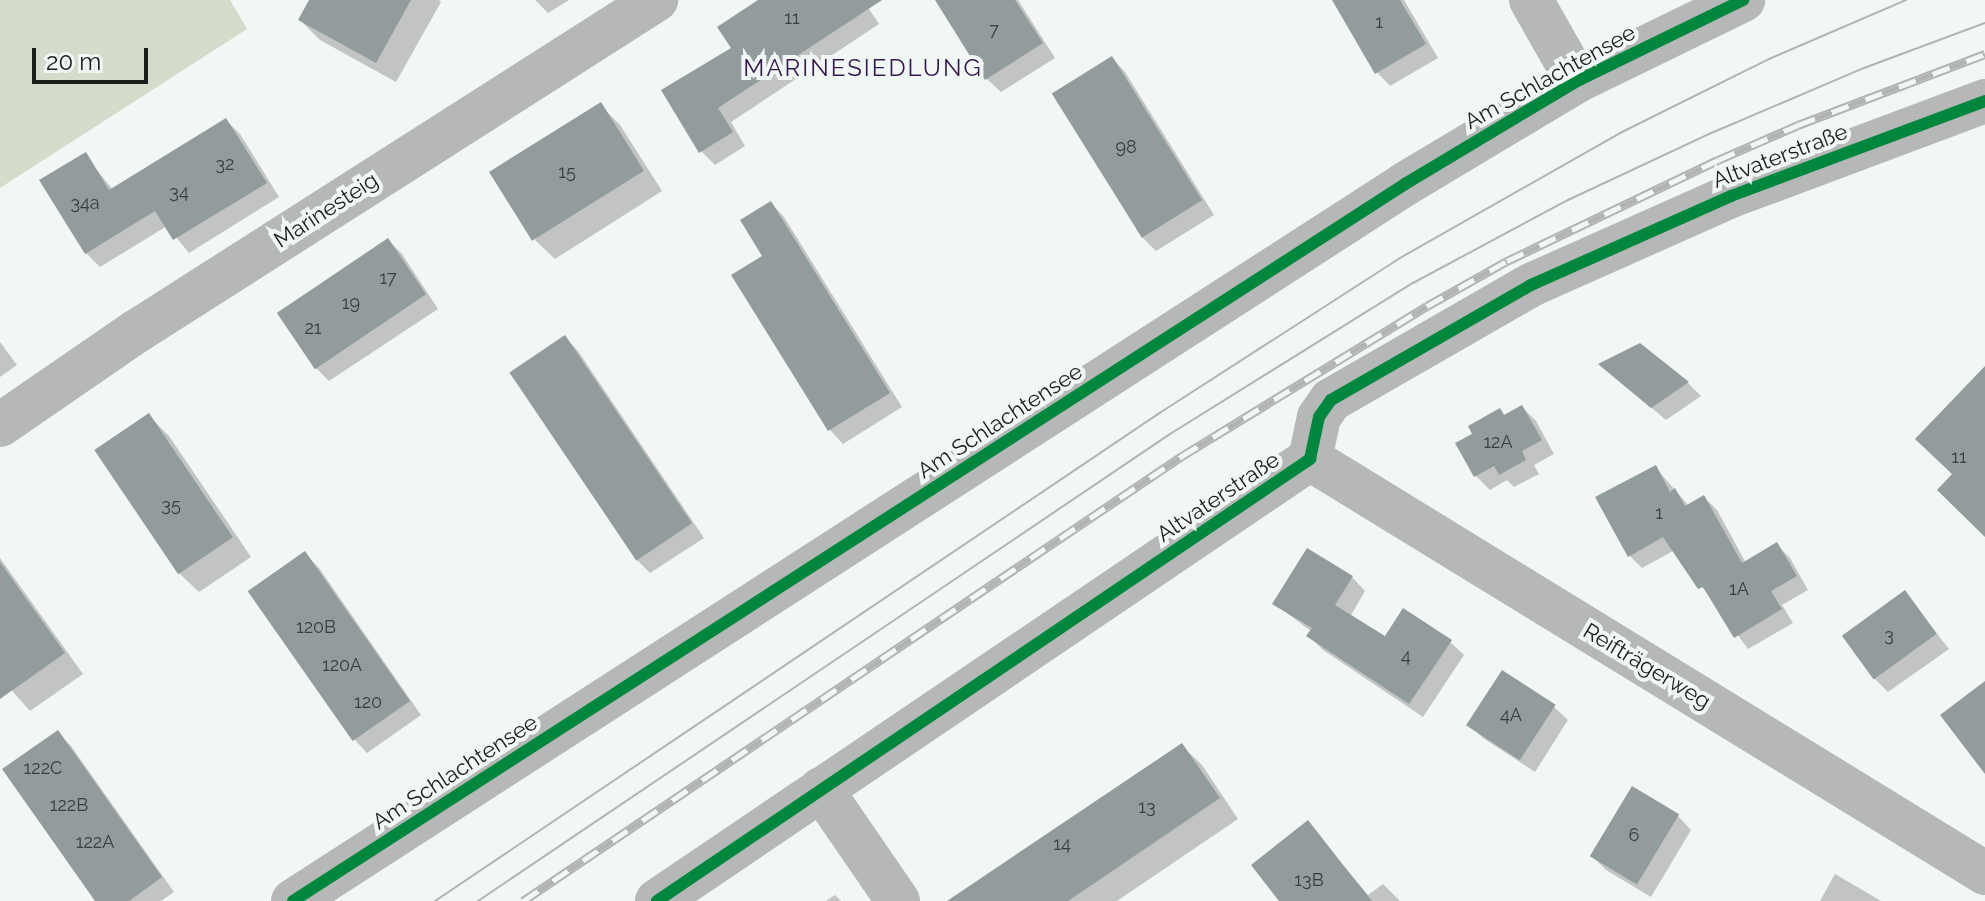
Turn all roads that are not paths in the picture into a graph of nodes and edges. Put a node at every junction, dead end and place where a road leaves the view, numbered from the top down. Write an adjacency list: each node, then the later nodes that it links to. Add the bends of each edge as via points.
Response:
1 (656, 0): 6 (street, Marinesteig, via 137,331)
2 (1531, 0): 4 (street)
3 (1743, 0): 4 (street, Am Schlachtensee)
4 (1577, 81): 10 (street, Am Schlachtensee, via 1343,223)
5 (1985, 101): 7 (street, Altvaterstraße, via 1731,196 1531,285 1331,400 1319,417)
6 (0, 425)
7 (1310, 459): 8 (street, Altvaterstraße); 9 (street, Reifträgerweg)
8 (821, 789): 11 (street, Altvaterstraße); 12 (street)
9 (1985, 873)
10 (293, 901)
11 (657, 901)
12 (898, 901)

